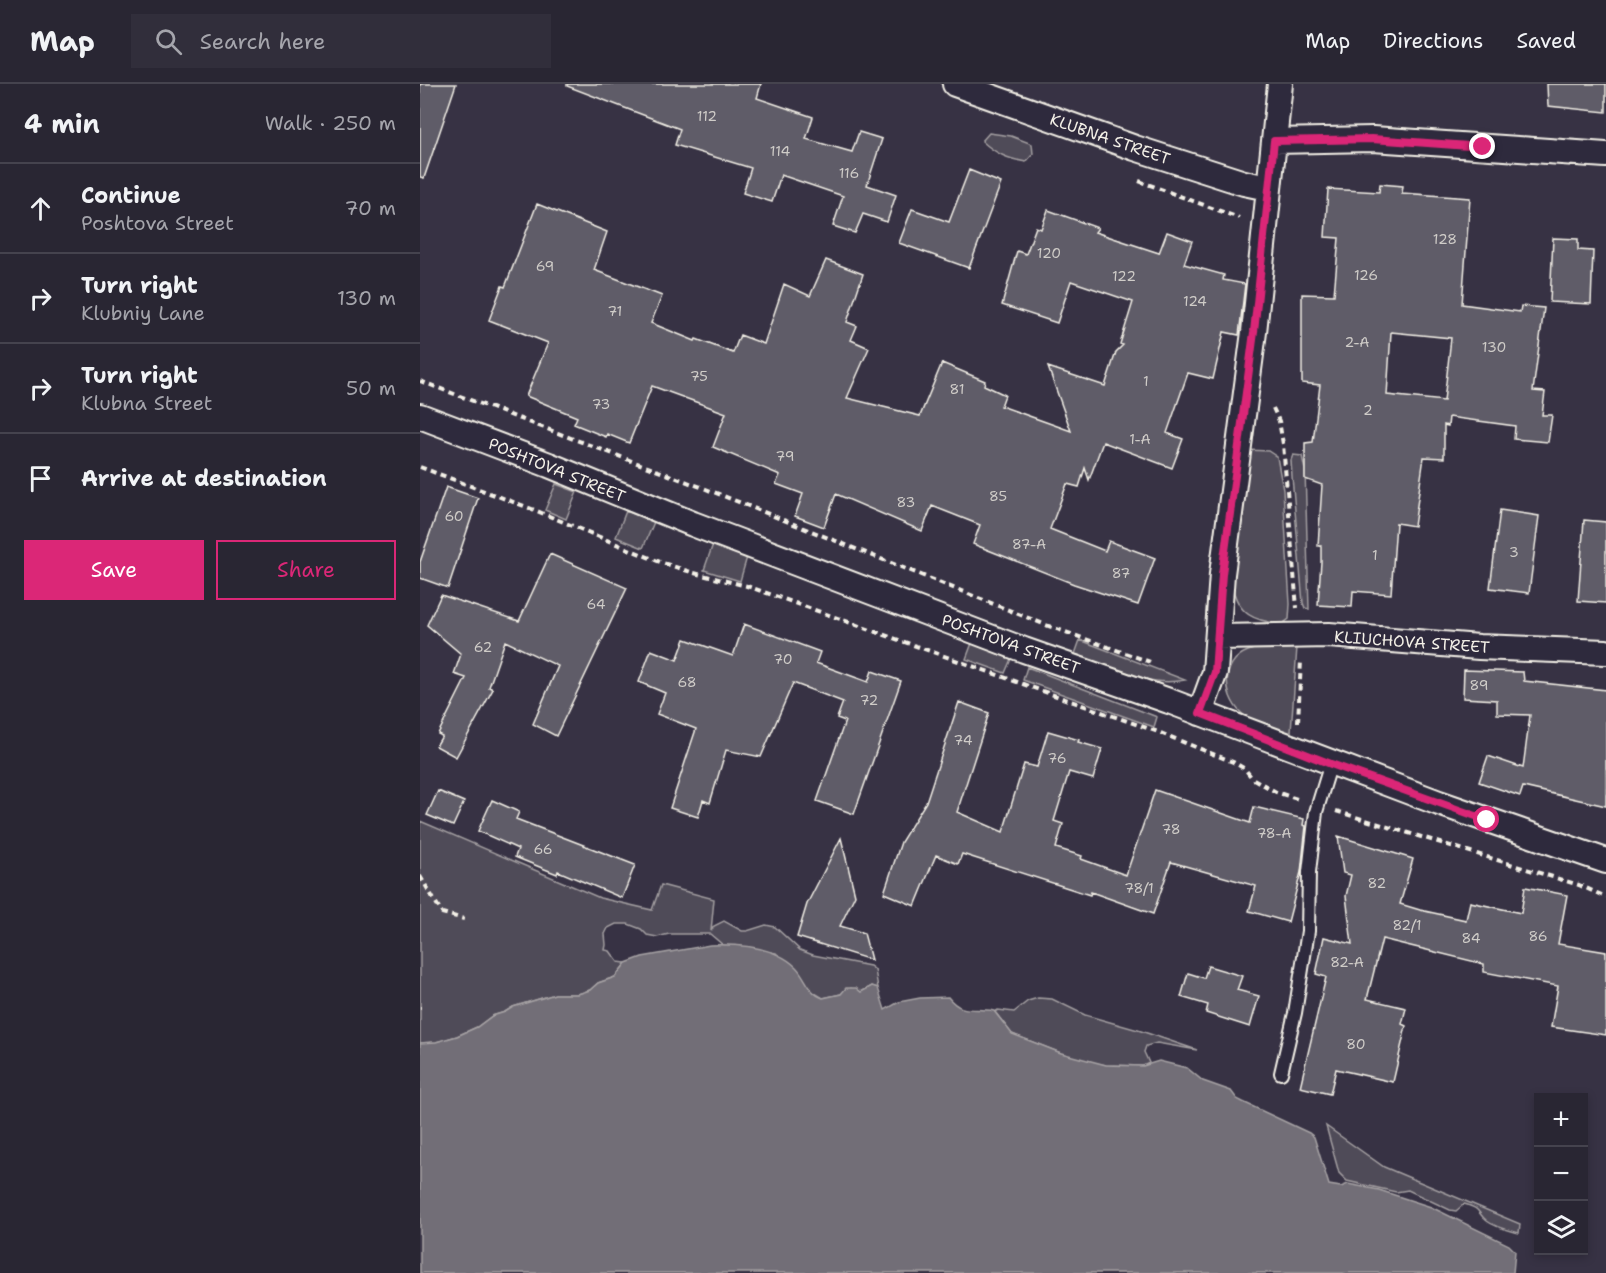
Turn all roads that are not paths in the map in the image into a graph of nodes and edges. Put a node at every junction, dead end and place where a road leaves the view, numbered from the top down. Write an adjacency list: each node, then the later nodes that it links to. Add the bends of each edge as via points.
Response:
1 (955, 84): 5 (street, KLUBNA STREET, via 1135,148)
2 (1280, 84): 3 (street)
3 (1274, 141): 4 (street, via 1372,139); 5 (street)
4 (1606, 155)
5 (1268, 188): 7 (street)
6 (420, 416): 9 (street, POSHTOVA STREET, via 718,534)
7 (1218, 637): 8 (street, KLIUCHOVA STREET, via 1329,635); 9 (street, via 1215,672)
8 (1606, 652)
9 (1200, 713): 10 (street, POSHTOVA STREET)
10 (1331, 764): 11 (street, POSHTOVA STREET); 12 (lane, via 1318,805 1309,872 1308,931)
11 (1606, 861)
12 (1281, 1073)

